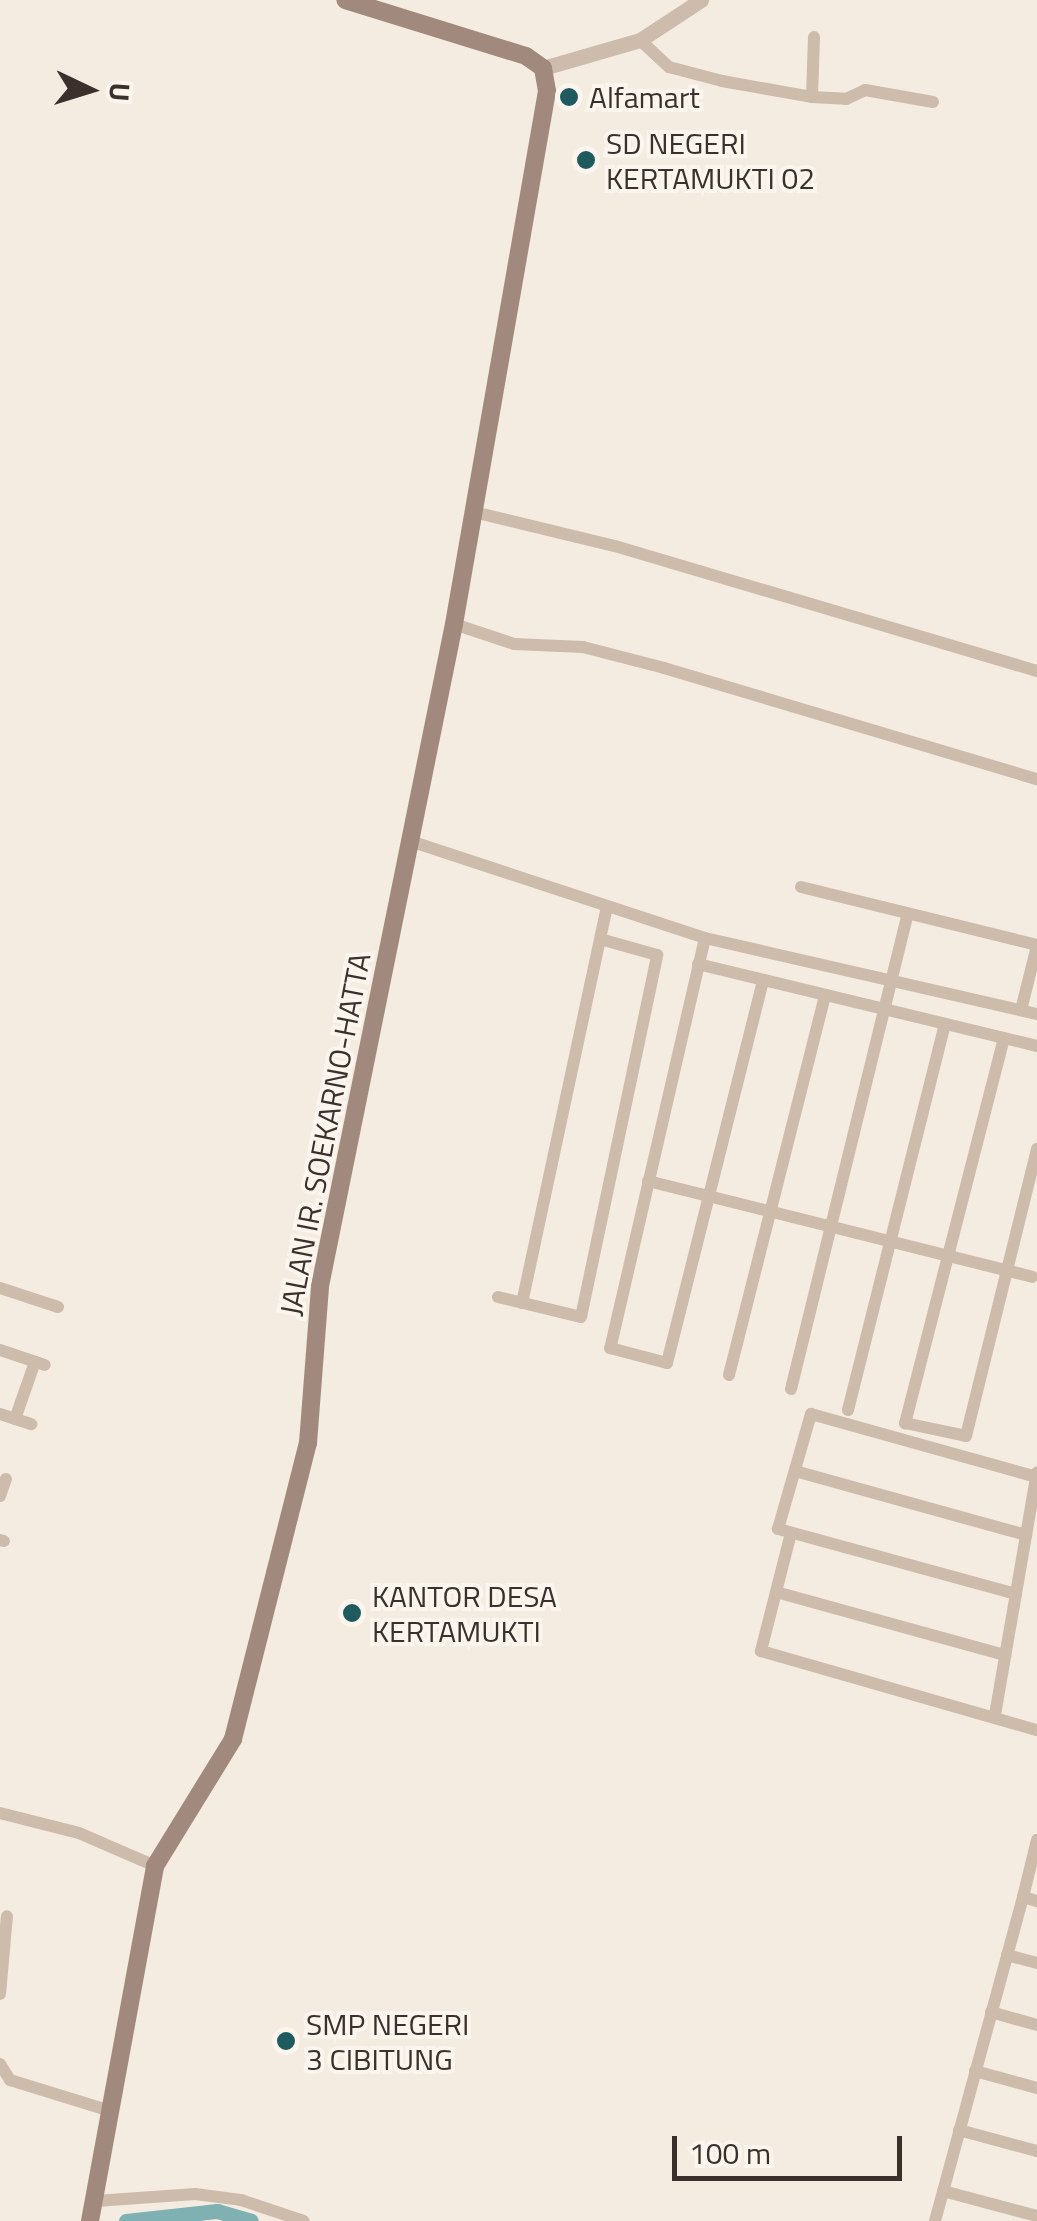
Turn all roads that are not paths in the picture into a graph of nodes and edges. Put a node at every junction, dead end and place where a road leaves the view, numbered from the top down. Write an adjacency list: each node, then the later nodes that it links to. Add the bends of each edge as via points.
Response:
1 (344, 0): 5 (main road, via 526,56)
2 (702, 0): 4 (street)
3 (814, 37): 6 (street)
4 (640, 40): 5 (street); 6 (street, via 669,67)
5 (543, 68): 8 (main road, JALAN IR. SOEKARNO-HATTA, via 547,91 523,248)
6 (812, 97): 7 (street, via 846,99 860,90)
7 (932, 102)
8 (474, 512): 9 (main road, JALAN IR. SOEKARNO-HATTA); 10 (street, via 615,546)
9 (454, 624): 11 (street, via 514,644 583,647 646,663); 12 (main road, JALAN IR. SOEKARNO-HATTA)
10 (1037, 671)
11 (1037, 780)
12 (410, 841): 14 (street); 62 (main road, JALAN IR. SOEKARNO-HATTA, via 320,1286 313,1418 276,1584 233,1739)
13 (801, 887): 15 (street)
14 (607, 906): 16 (street); 17 (street)
15 (908, 914): 18 (street); 21 (street)
16 (705, 938): 19 (street); 21 (street)
17 (600, 939): 40 (street); 40 (street, via 657,955 581,1317)
18 (1037, 946): 24 (street)
19 (698, 964): 20 (street); 30 (street)
20 (763, 980): 22 (street); 31 (street)
21 (892, 981): 23 (street); 24 (street)
22 (824, 995): 23 (street); 32 (street)
23 (885, 1009): 26 (street); 33 (street)
24 (1021, 1010): 25 (street)
25 (1037, 1014)
26 (945, 1024): 27 (street); 34 (street)
27 (1004, 1038): 28 (street); 35 (street)
28 (1037, 1046)
29 (1037, 1149): 36 (street)
30 (648, 1182): 31 (street); 31 (street, via 610,1348 667,1364)
31 (709, 1196): 32 (street)
32 (770, 1212): 33 (street); 43 (street)
33 (831, 1226): 34 (street); 44 (street)
34 (890, 1241): 35 (street); 45 (street)
35 (948, 1256): 36 (street); 36 (street, via 906,1424 966,1436)
36 (1007, 1270): 37 (street)
37 (1032, 1276)
38 (0, 1288): 41 (street)
39 (498, 1297): 40 (street)
40 (522, 1303)
41 (58, 1307)
42 (0, 1350): 47 (street, via 40,1363)
43 (728, 1376)
44 (791, 1389)
45 (848, 1410)
46 (0, 1414): 47 (street)
47 (15, 1419): 48 (street)
48 (30, 1424)
49 (794, 1472): 50 (street, via 811,1414); 53 (street, via 778,1529); 54 (street)
50 (1037, 1475): 54 (street)
51 (8, 1479): 52 (street)
52 (0, 1496)
53 (791, 1533): 55 (street); 56 (street)
54 (1026, 1534): 56 (street)
55 (776, 1592): 57 (street); 58 (street, via 761,1651)
56 (1016, 1594): 57 (street)
57 (1005, 1655): 58 (street)
58 (995, 1714): 59 (street)
59 (1037, 1730)
60 (0, 1814): 62 (street, via 79,1833)
61 (1037, 1841): 63 (street)
62 (154, 1866): 74 (main road, JALAN IR. SOEKARNO-HATTA)
63 (1022, 1897): 64 (street); 66 (street)
64 (1037, 1901)
65 (7, 1916): 68 (street)
66 (1007, 1955): 67 (street); 69 (street)
67 (1037, 1963)
68 (0, 1994)
69 (991, 2012): 70 (street); 72 (street)
70 (1037, 2025)
71 (0, 2064): 74 (street, via 10,2080)
72 (976, 2071): 73 (street); 75 (street)
73 (1037, 2088)
74 (111, 2111): 78 (main road, JALAN IR. SOEKARNO-HATTA)
75 (960, 2130): 76 (street); 77 (street)
76 (1037, 2151)
77 (943, 2190): 79 (street); 81 (street)
78 (92, 2214): 80 (street, via 195,2194 241,2200)
79 (1037, 2216)
80 (304, 2221)
81 (935, 2221)

